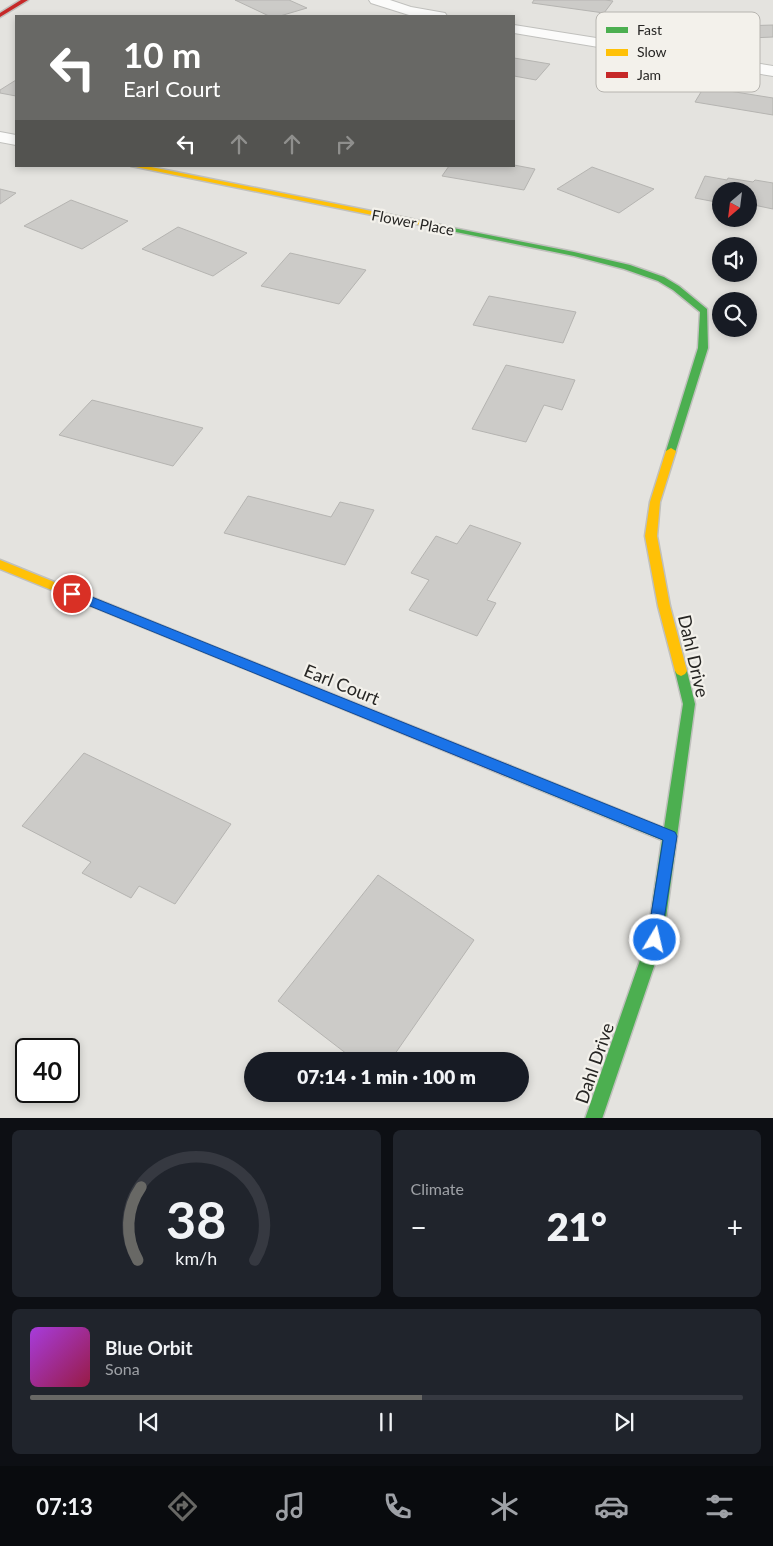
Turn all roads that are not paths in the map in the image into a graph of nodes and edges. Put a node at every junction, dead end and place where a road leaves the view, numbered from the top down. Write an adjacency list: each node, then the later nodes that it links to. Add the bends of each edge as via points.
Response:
1 (25, 0): 3 (street)
2 (376, 0): 4 (street)
3 (0, 14)
4 (434, 15)
5 (515, 29): 6 (street)
6 (596, 42)
7 (760, 69): 8 (street)
8 (773, 71)
9 (0, 136): 10 (street)
10 (15, 140)
11 (139, 167): 12 (street, Flower Place, via 574,254 645,272)
12 (687, 294): 14 (street, Dahl Drive, via 704,311 703,348 655,502 651,536 664,606 689,704)
13 (0, 564): 14 (street, Earl Court)
14 (670, 836): 15 (street, Dahl Drive, via 655,940)
15 (593, 1118)

